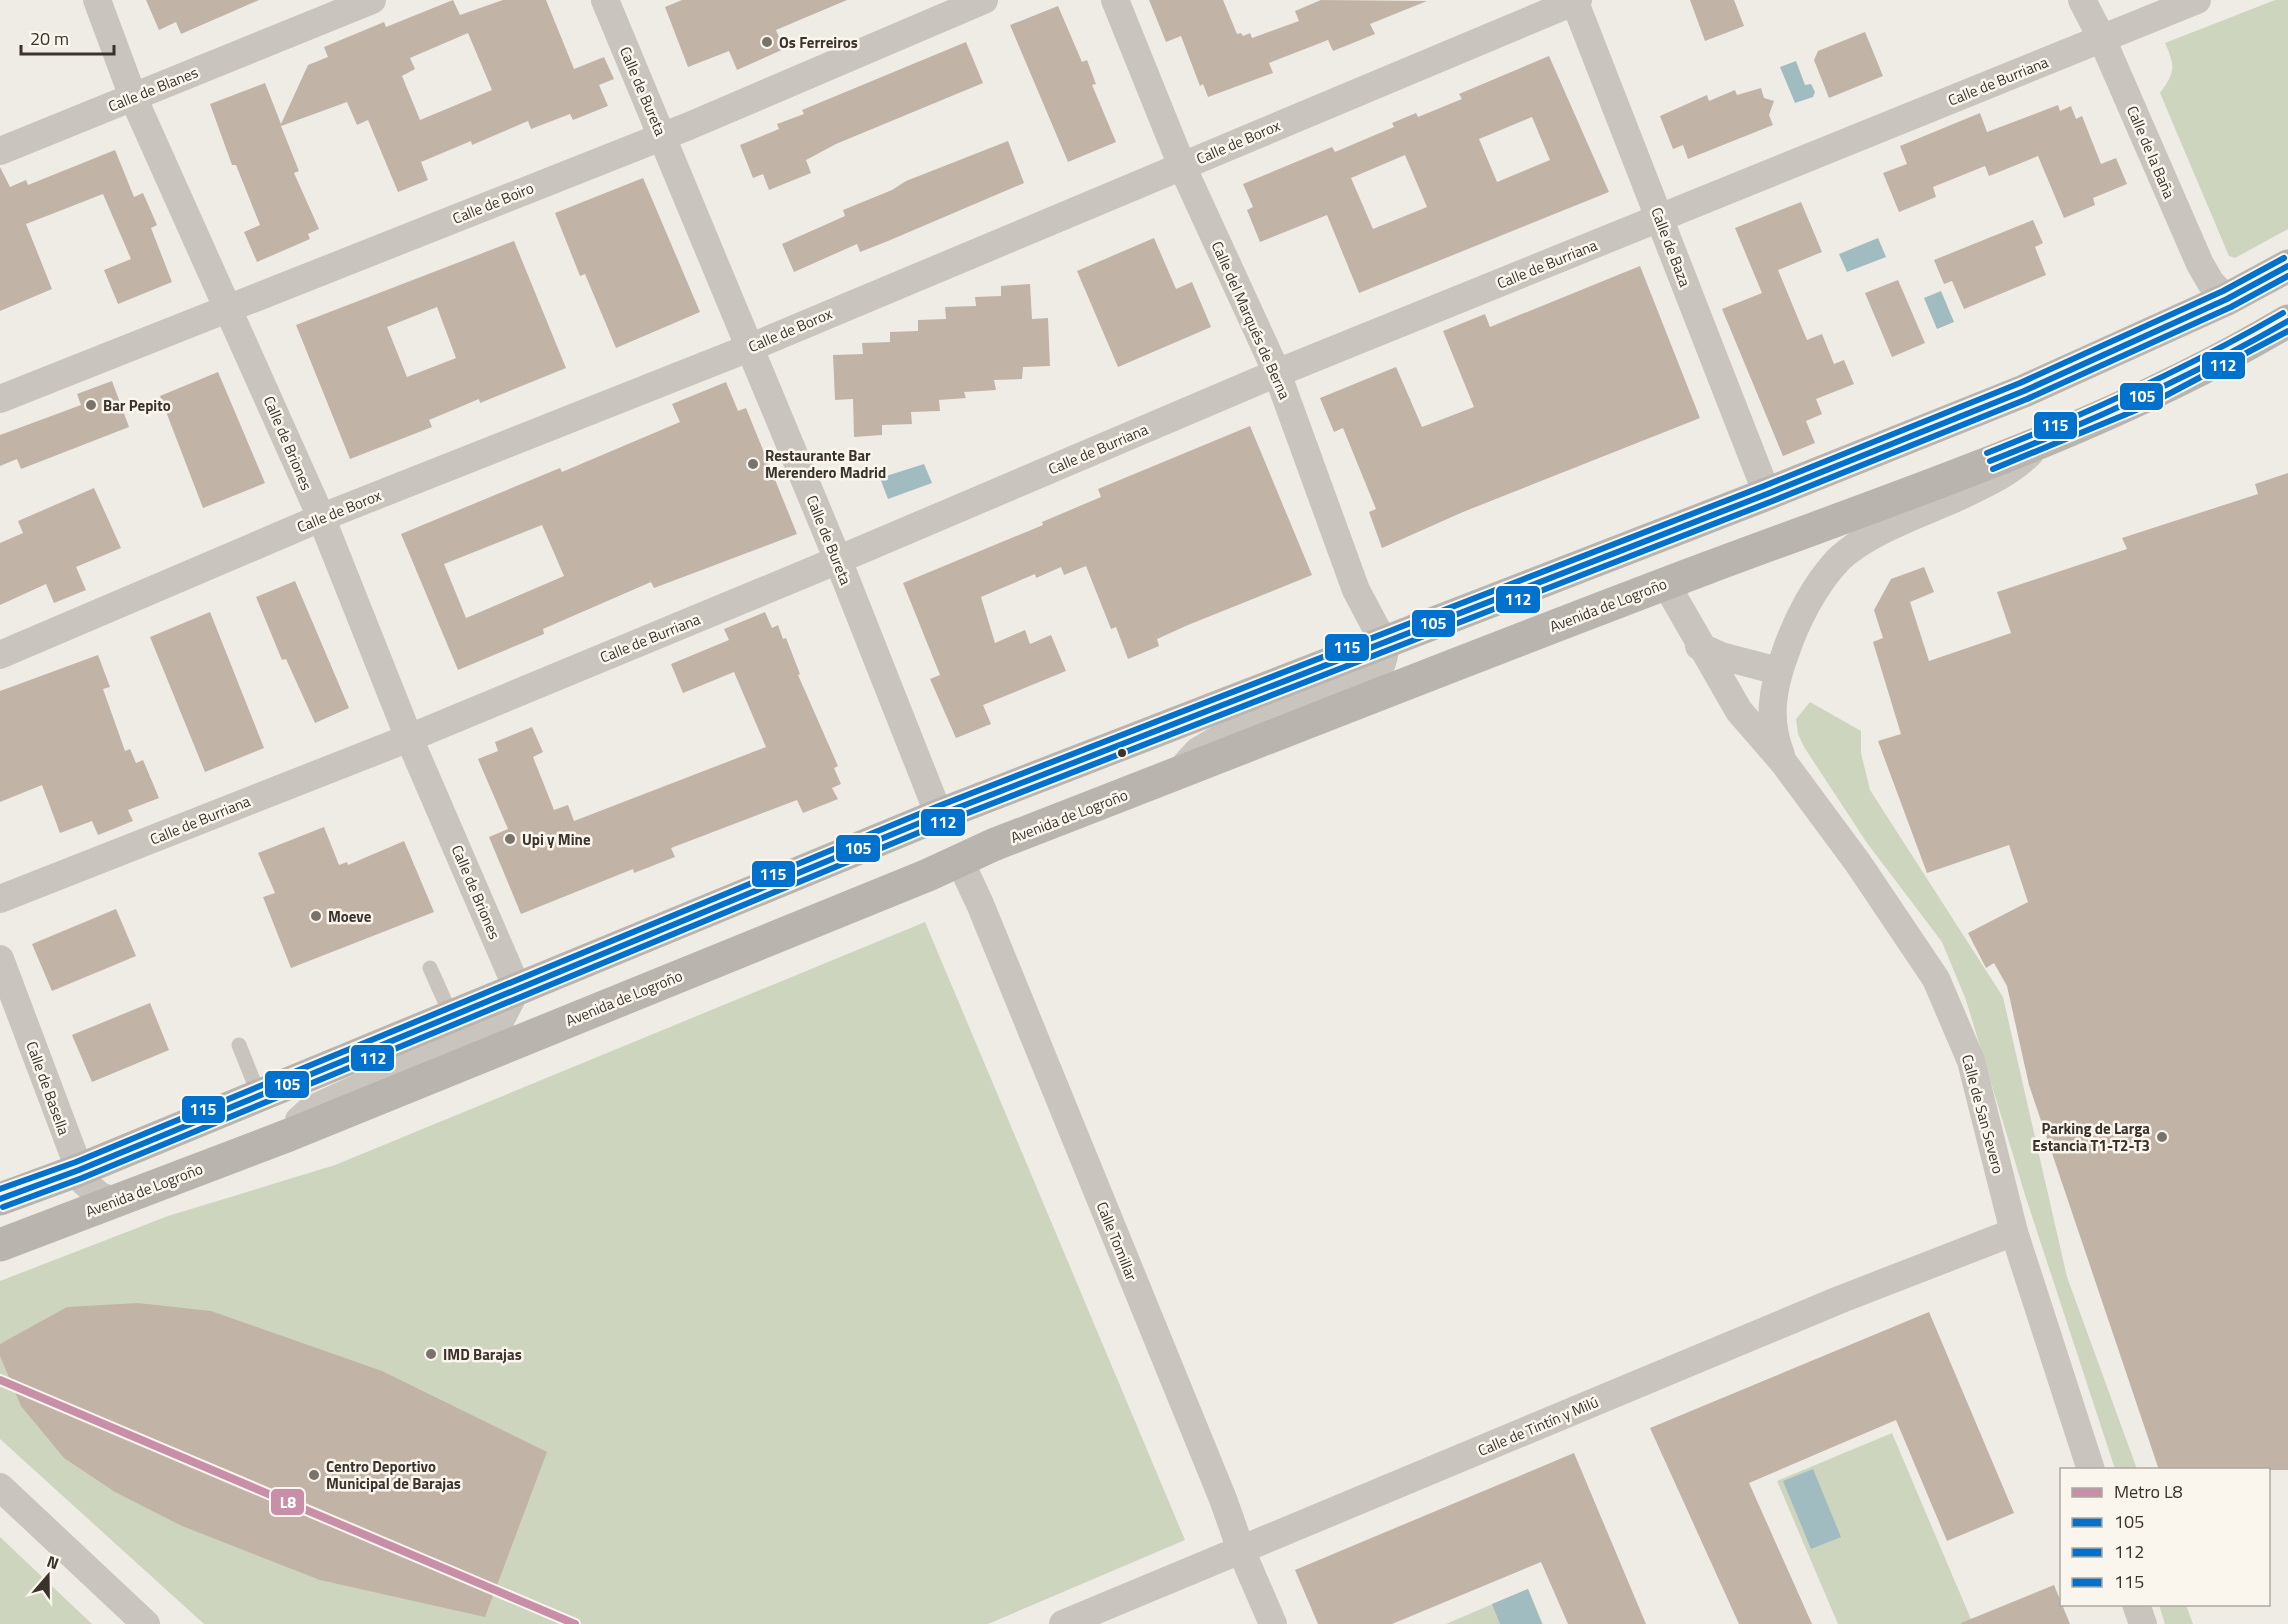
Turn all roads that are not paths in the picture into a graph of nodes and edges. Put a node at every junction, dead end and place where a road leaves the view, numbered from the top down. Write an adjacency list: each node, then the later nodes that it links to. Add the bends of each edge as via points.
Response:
1 (98, 0): 10 (street, Calle de Briones)
2 (372, 0): 10 (street, Calle de Blanes)
3 (605, 0): 11 (street, Calle de Bureta)
4 (984, 0): 11 (street, Calle de Boiro)
5 (1115, 0): 13 (street, Calle del Marqués de Berna)
6 (1575, 0): 13 (street, Calle de Borox); 14 (street, Calle de Baza)
7 (2082, 0): 9 (street, Calle de la Baña)
8 (2197, 0): 9 (street, Calle de Burriana)
9 (2103, 39): 14 (street, Calle de Burriana); 16 (street, Calle de la Baña, via 2200,264)
10 (134, 97): 12 (street, Calle de Blanes); 17 (street, Calle de Briones)
11 (662, 135): 17 (street, Calle de Boiro); 19 (street, Calle de Bureta)
12 (0, 151)
13 (1182, 166): 19 (street, Calle de Borox); 20 (street, Calle del Marqués de Berna)
14 (1660, 219): 20 (street, Calle de Burriana); 23 (street, Calle de Baza)
15 (2288, 266): 16 (main road)
16 (2227, 299): 23 (main road, via 2024,391)
17 (229, 307): 21 (street, Calle de Boiro); 24 (street, Calle de Briones)
18 (2288, 321): 22 (main road, Avenida de Logroño, via 2148,397)
19 (749, 348): 24 (street, Calle de Borox); 25 (street, Calle de Bureta)
20 (1277, 373): 25 (street, Calle de Burriana); 27 (street, Calle del Marqués de Berna, via 1356,590)
21 (0, 399)
22 (2040, 442): 26 (main road, Avenida de Logroño); 30 (street, Avenida de Logroño, via 2016,467 1863,542 1840,559 1809,603)
23 (1767, 494): 26 (main road, via 1769,509 1761,517 1666,556 1661,573); 27 (main road)
24 (321, 517): 29 (street, Calle de Borox); 31 (street, Calle de Briones)
25 (838, 560): 31 (street, Calle de Burriana); 34 (street, Calle de Bureta)
26 (1666, 584): 28 (street, Calle de San Severo); 33 (main road, Avenida de Logroño)
27 (1383, 641): 33 (street, Avenida de Logroño, via 1382,663 1374,670 1225,735 1197,751); 34 (main road)
28 (1699, 646): 30 (street); 32 (street, Calle de San Severo, via 1739,711)
29 (0, 655)
30 (1778, 671): 32 (street, Calle de San Severo, via 1772,696 1772,723)
31 (409, 738): 36 (street, Calle de Burriana); 39 (street, Calle de Briones)
32 (1784, 763): 47 (street, Calle de San Severo, via 1936,979 1971,1061)
33 (1179, 773): 35 (main road, Avenida de Logroño)
34 (939, 815): 35 (main road); 39 (main road)
35 (959, 859): 43 (main road, Avenida de Logroño); 51 (street, Calle Tomillar)
36 (0, 899)
37 (0, 959): 44 (street, Calle de Basella)
38 (430, 968): 40 (lane)
39 (517, 988): 40 (main road); 43 (street, via 500,1021 489,1029 310,1110)
40 (452, 1017): 42 (main road)
41 (239, 1045): 42 (lane)
42 (259, 1095): 44 (main road)
43 (289, 1135): 46 (main road, Avenida de Logroño)
44 (79, 1170): 45 (main road); 46 (street, Calle de Basella, via 90,1190)
45 (0, 1199)
46 (115, 1201): 48 (main road, Avenida de Logroño)
47 (2014, 1232): 49 (street, Calle de San Severo); 51 (street, Calle de Tintín y Milú, via 1839,1300)
48 (0, 1245)
49 (2090, 1468)
50 (0, 1487): 53 (street)
51 (1241, 1550): 54 (street, Calle de Tintín y Milú); 55 (street, Calle Tomillar)
52 (2136, 1606): 56 (street)
53 (146, 1624)
54 (1063, 1624)
55 (1273, 1624)
56 (2143, 1624)

